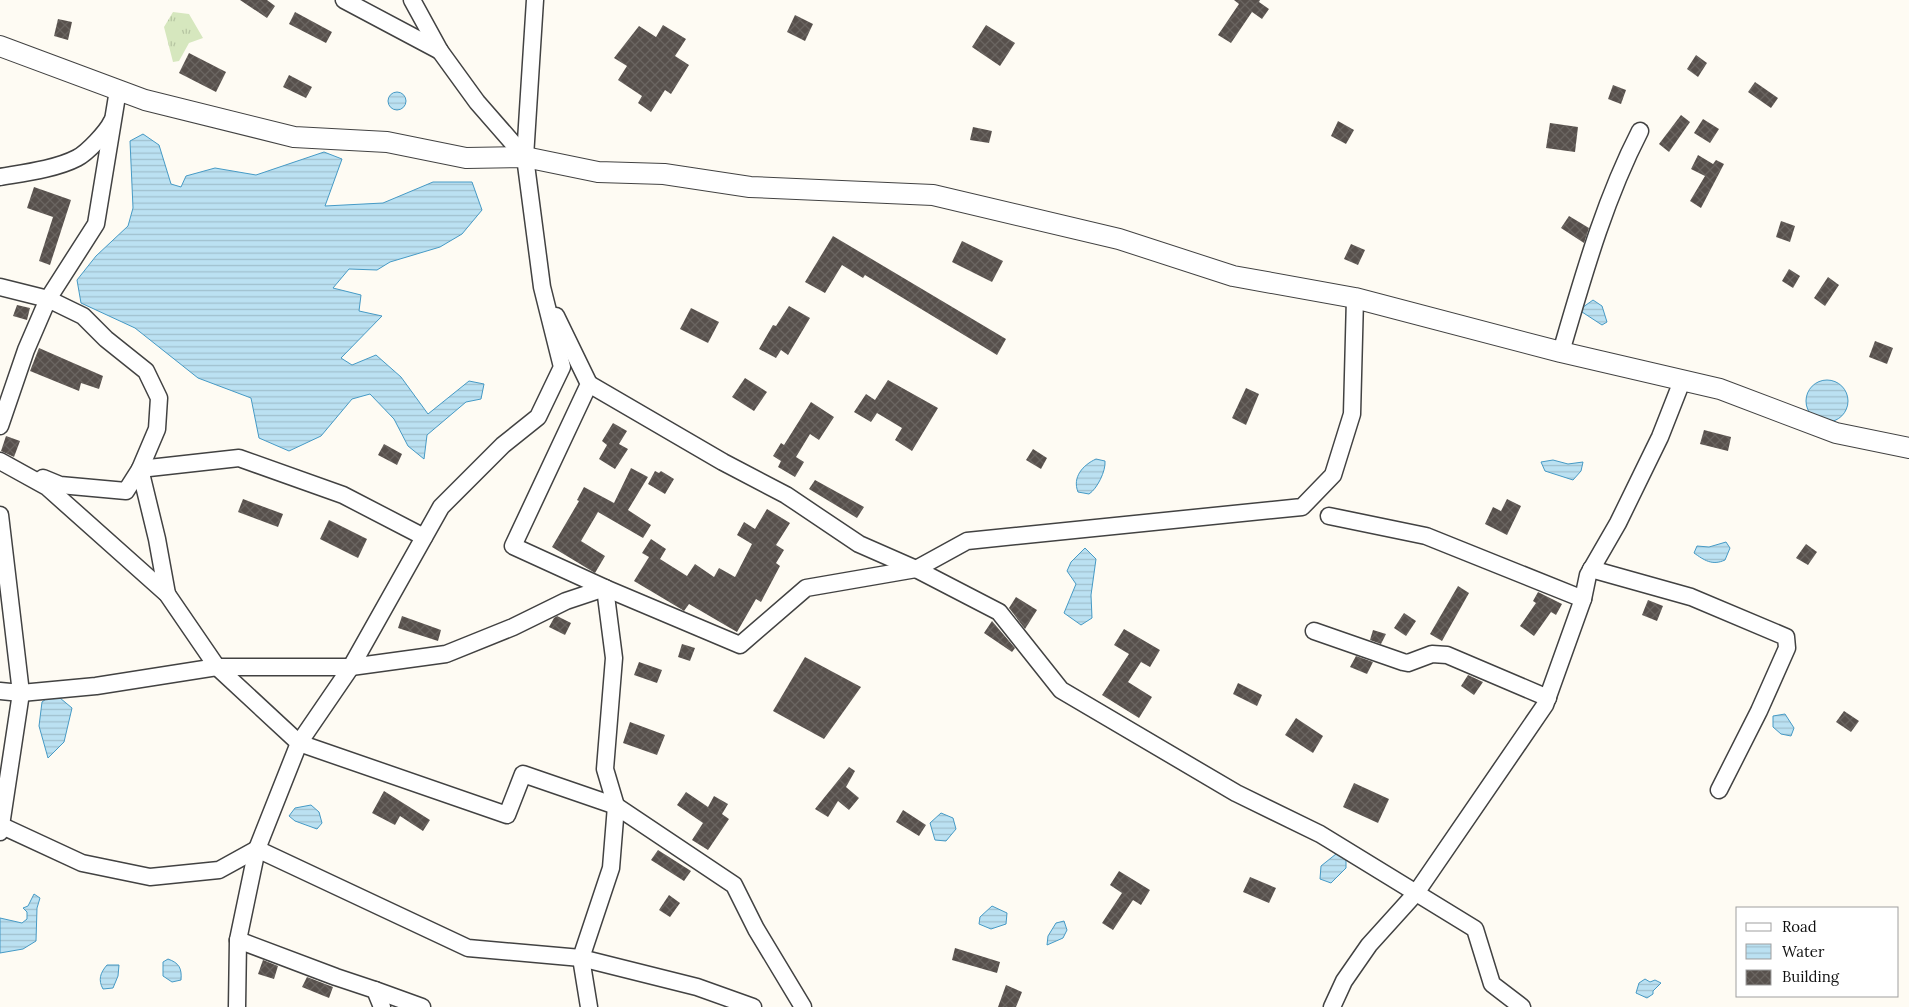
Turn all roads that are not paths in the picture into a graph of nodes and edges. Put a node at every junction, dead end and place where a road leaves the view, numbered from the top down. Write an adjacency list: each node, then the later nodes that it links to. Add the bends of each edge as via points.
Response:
1 (344, 0): 5 (street)
2 (412, 0): 5 (street)
3 (535, 0): 9 (street)
4 (0, 46): 6 (street)
5 (440, 51): 9 (street, via 477,102)
6 (118, 90): 7 (street); 9 (street, via 294,137 387,142 466,158)
7 (114, 117): 10 (street, via 108,130 77,158); 14 (street, via 96,224)
8 (1640, 131): 15 (street, via 1594,239)
9 (525, 156): 12 (street); 13 (street, via 598,172 664,174 750,187 932,196 1119,239 1233,276)
10 (0, 177)
11 (0, 287): 14 (street)
12 (542, 287): 17 (street); 24 (street, via 562,367 538,417 503,444 441,507)
13 (1355, 298): 15 (street); 26 (street, via 1352,414 1333,475 1302,507 967,541)
14 (48, 299): 18 (street, via 26,350); 21 (street, via 83,316 146,371 159,398 157,429)
15 (1561, 352): 16 (street)
16 (1682, 381): 19 (street, via 1720,390 1836,433); 25 (street, via 1660,437 1618,523)
17 (589, 384): 26 (street, via 786,495 859,544); 27 (street, via 514,546)
18 (0, 426)
19 (1909, 448)
20 (0, 460): 21 (street, via 60,485 126,491); 28 (street, via 47,487)
21 (140, 469): 24 (street, via 239,458 343,496); 28 (street)
22 (0, 515): 34 (street)
23 (1330, 516): 29 (street, via 1426,536)
24 (424, 537): 32 (street)
25 (1591, 569): 29 (street); 37 (street, via 1691,597 1786,637 1787,648)
26 (916, 570): 27 (street, via 806,588 740,644); 41 (street, via 999,612 1061,690 1236,793 1320,834)
27 (605, 588): 32 (street, via 566,601 446,654); 38 (street, via 614,658 605,769)
28 (166, 594): 31 (street)
29 (1583, 599): 35 (street)
30 (1314, 631): 35 (street, via 1402,662 1408,663 1432,654 1447,655)
31 (218, 667): 32 (street); 34 (street, via 96,686); 36 (street)
32 (351, 667): 36 (street)
33 (0, 691): 34 (street)
34 (21, 693): 39 (street)
35 (1548, 698): 41 (street)
36 (299, 743): 38 (street, via 506,815 523,774); 40 (street)
37 (1718, 790)
38 (616, 806): 43 (street, via 611,868); 50 (street, via 734,885 756,929)
39 (1, 828): 40 (street, via 82,862 150,877 219,870)
40 (257, 850): 42 (street); 43 (street, via 468,948)
41 (1416, 893): 51 (street, via 1369,945 1344,981); 52 (street, via 1475,929 1492,984)
42 (238, 940): 44 (street); 45 (street)
43 (581, 958): 48 (street); 49 (street, via 697,987)
44 (376, 990): 46 (street); 47 (street)
45 (237, 1007)
46 (382, 1007)
47 (422, 1007)
48 (589, 1007)
49 (753, 1007)
50 (803, 1007)
51 (1332, 1007)
52 (1522, 1007)

